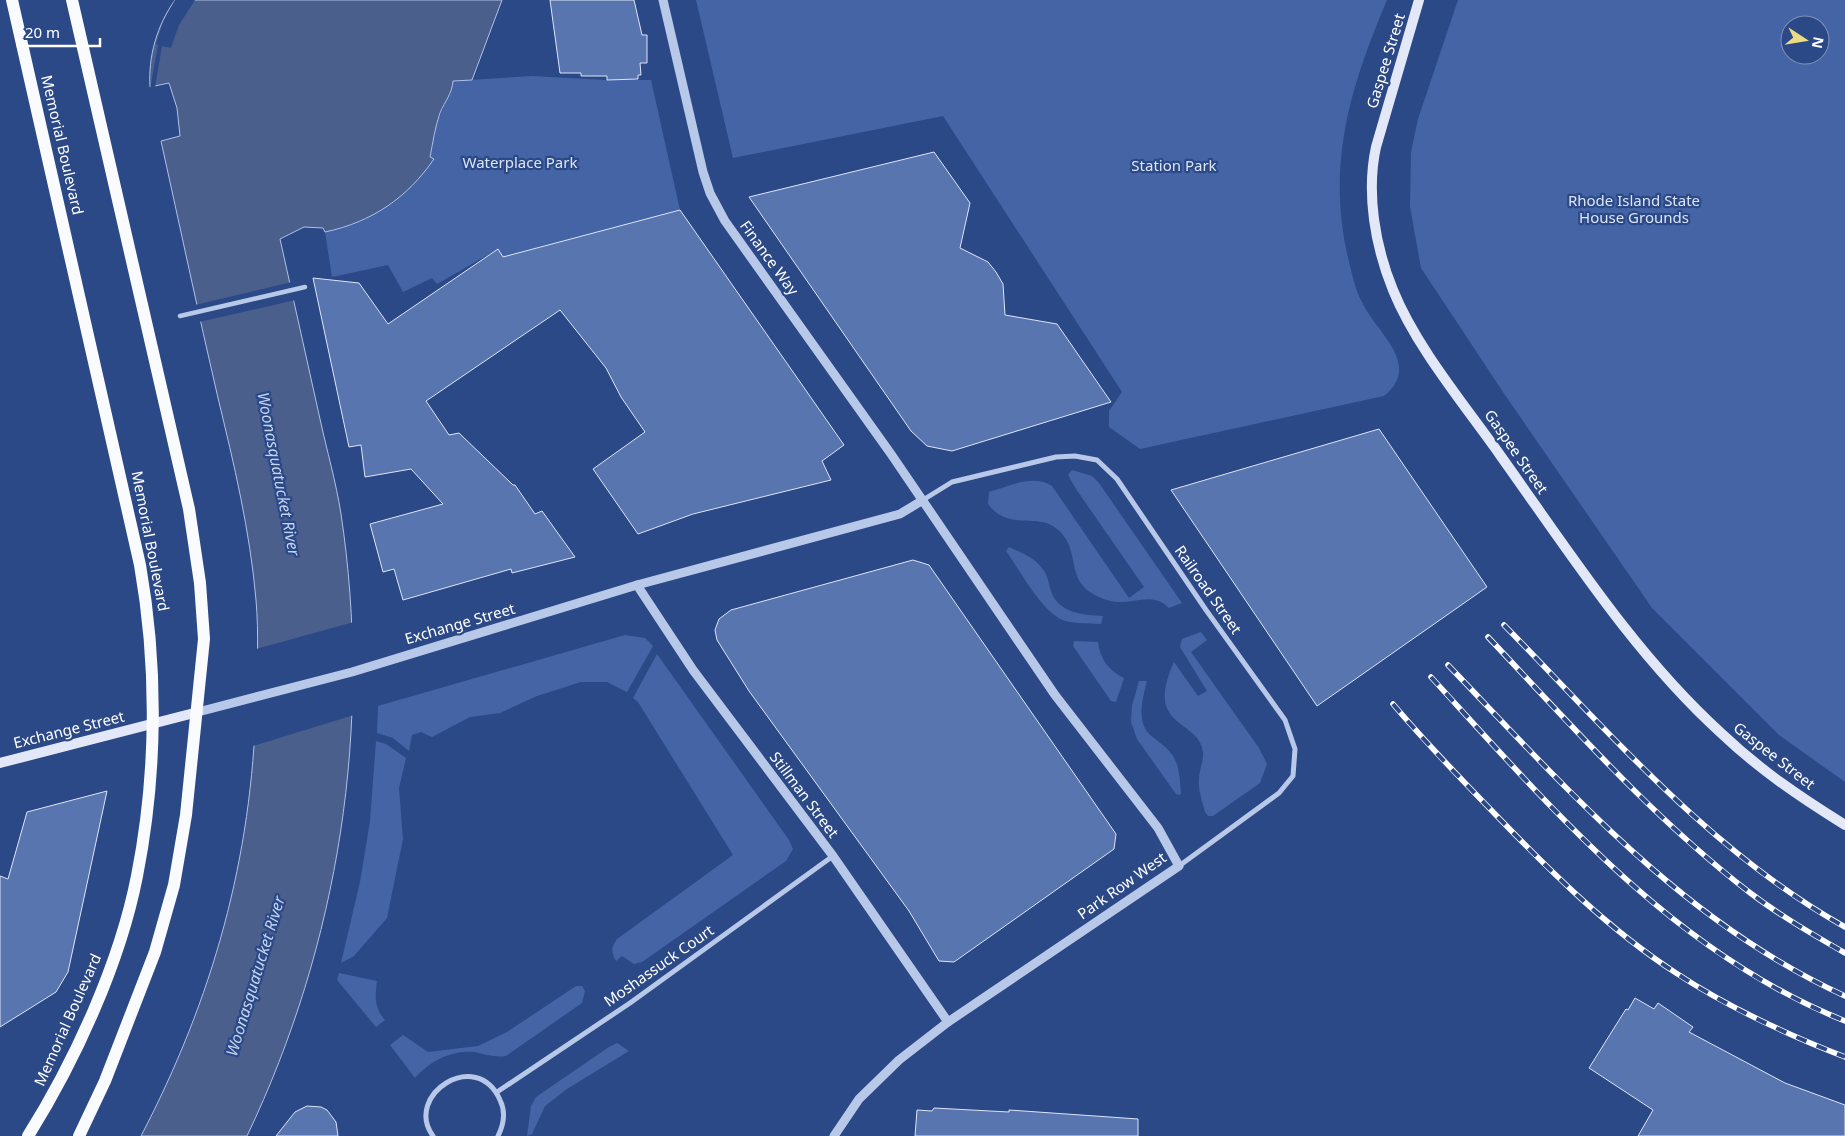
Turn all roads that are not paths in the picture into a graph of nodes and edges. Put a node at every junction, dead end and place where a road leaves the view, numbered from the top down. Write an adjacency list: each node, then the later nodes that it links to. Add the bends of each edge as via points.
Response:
1 (12, 0): 10 (main road, Memorial Boulevard, via 140,565 149,614)
2 (72, 0): 9 (main road, via 193,533 204,638)
3 (663, 0): 7 (street, Finance Way, via 710,193 725,221)
4 (1419, 0): 12 (main road, Gaspee Street, via 1376,146 1373,171 1374,212 1380,250 1402,310 1452,388 1564,548 1666,676 1720,733 1783,786)
5 (305, 287): 6 (street)
6 (180, 316)
7 (923, 500): 8 (street, Exchange Street, via 900,514); 14 (street, Park Row West, via 1055,695 1158,828); 14 (street, Railroad Street, via 952,482 1056,457 1097,460 1117,479 1285,720 1295,749 1293,776 1279,793)
8 (637, 585): 9 (street, Exchange Street, via 352,672); 13 (street, Stillman Street, via 693,670)
9 (198, 712): 10 (main road, Exchange Street); 18 (main road, via 174,885 155,952 105,1081)
10 (152, 724): 11 (main road, Exchange Street); 17 (main road, Memorial Boulevard, via 146,820 137,878 122,930 107,977 60,1082)
11 (0, 763)
12 (1845, 825)
13 (833, 856): 15 (street, Stillman Street); 16 (street, Moshassuck Court, via 630,1003)
14 (1179, 866): 15 (street, Park Row West)
15 (948, 1022): 21 (street, Park Row West, via 898,1060 865,1092)
16 (497, 1092): 19 (street, via 476,1077 462,1076 445,1082 428,1106 427,1119); 20 (street, via 504,1108 503,1127)
17 (28, 1136)
18 (79, 1136)
19 (433, 1136)
20 (498, 1136)
21 (834, 1136)

